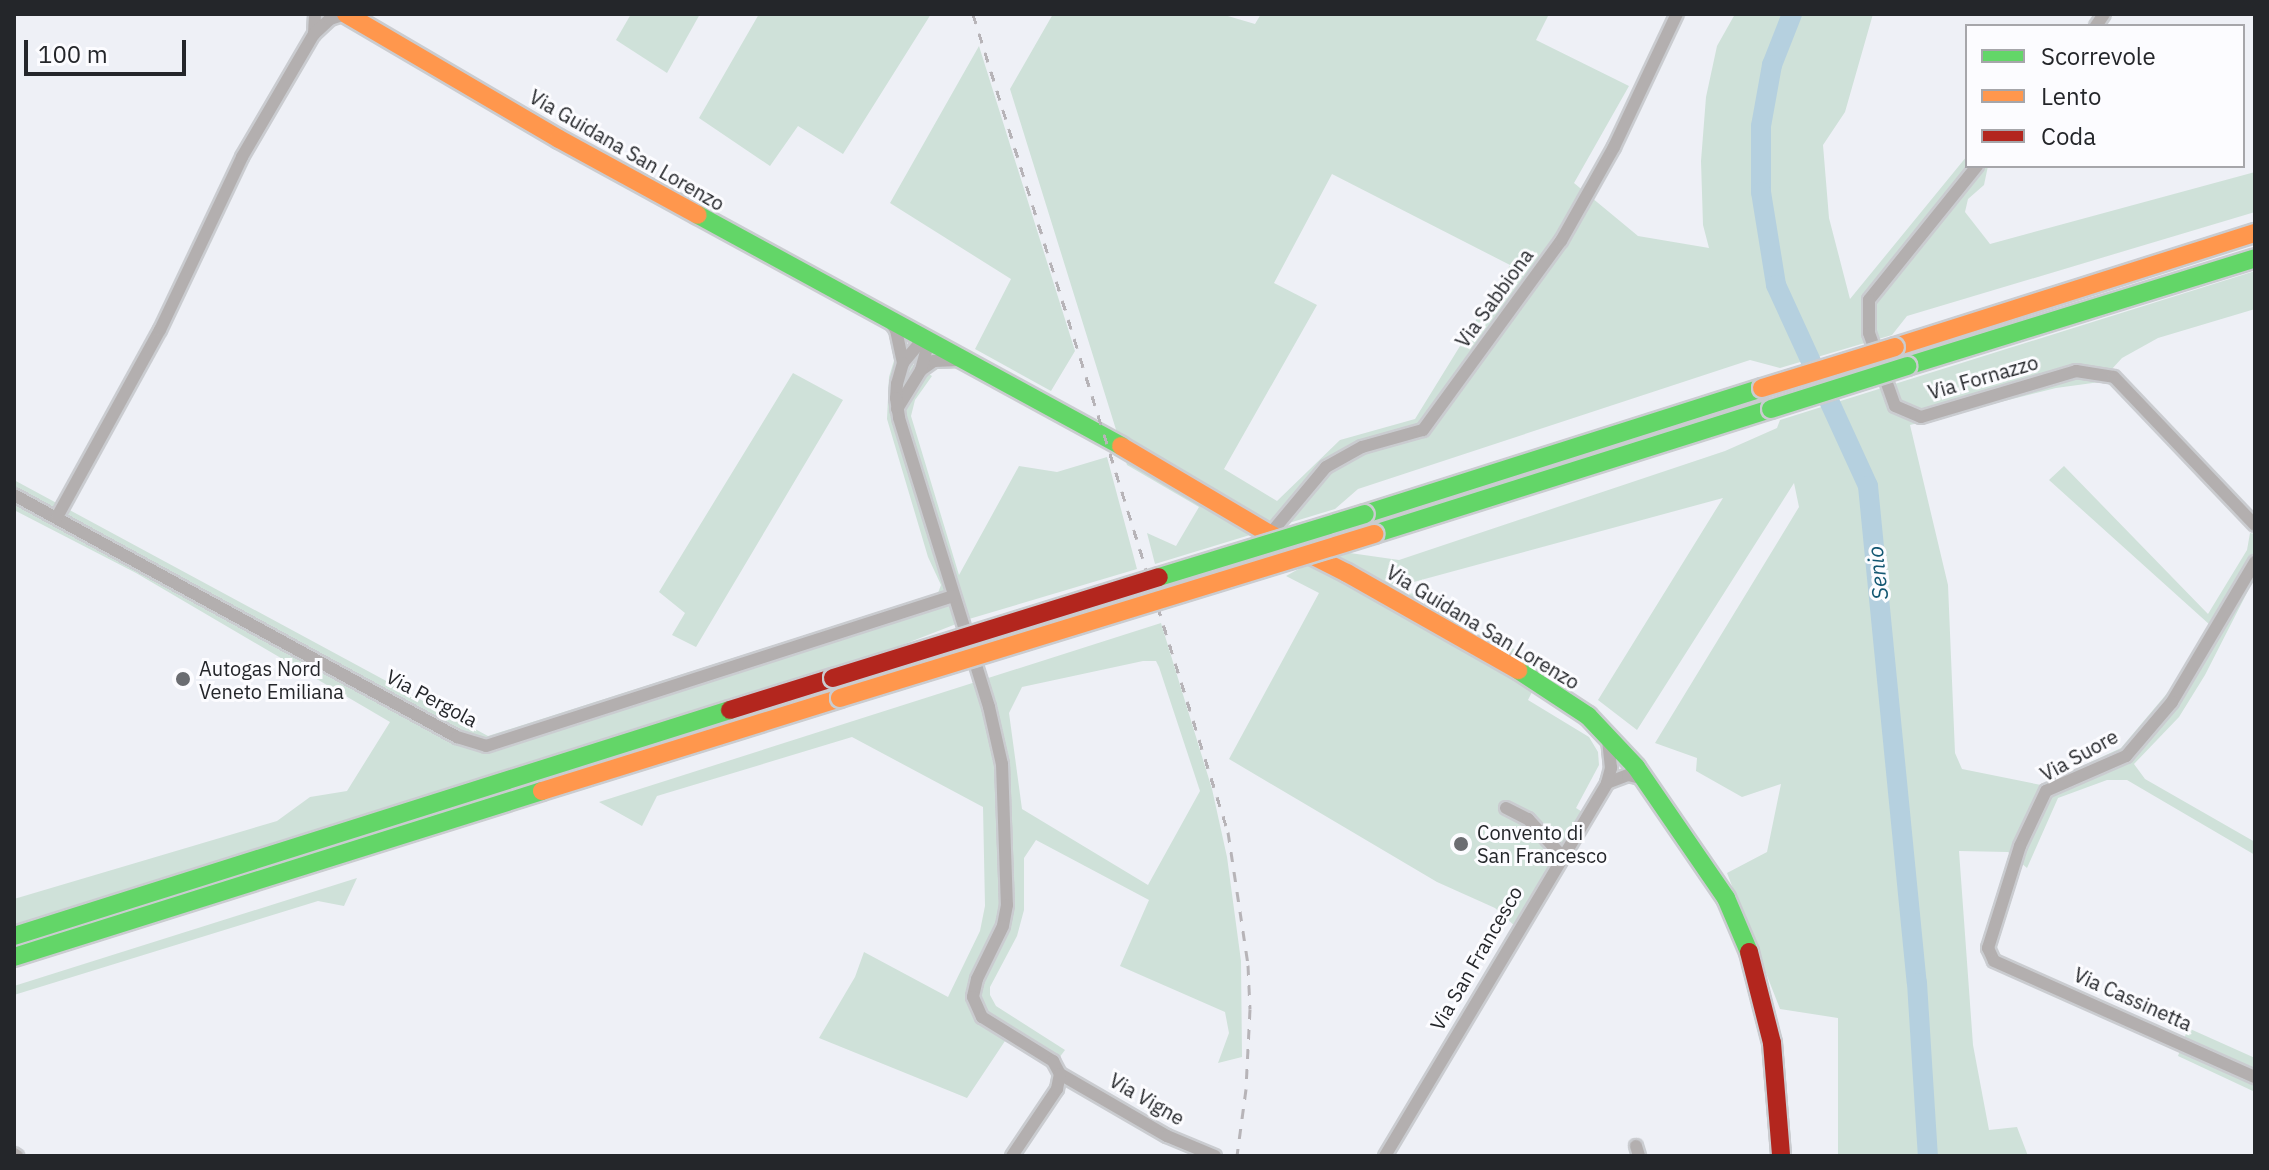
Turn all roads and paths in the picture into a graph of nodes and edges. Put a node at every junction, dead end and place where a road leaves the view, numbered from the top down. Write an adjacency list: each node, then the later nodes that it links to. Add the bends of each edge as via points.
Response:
1 (315, 14): 5 (street)
2 (346, 14): 4 (main road, Via Guidana San Lorenzo); 5 (street, via 330,19)
3 (1677, 14): 18 (street, Via Sabbiona, via 1614,147 1561,241 1423,430 1362,447 1326,467)
4 (366, 20): 9 (main road, Via Guidana San Lorenzo, via 559,139)
5 (314, 34): 16 (street, via 242,157 185,282)
6 (1975, 168): 17 (street, Via Fornazzo, via 1869,300 1869,333 1895,406 1921,417 2076,371 2114,377)
7 (2255, 233): 26 (main road, bridge)
8 (2255, 258): 27 (main road, bridge)
9 (889, 320): 10 (main road); 12 (street)
10 (929, 341): 11 (main road); 12 (street, via 918,345); 13 (street)
11 (963, 360): 13 (street, via 934,361); 18 (main road, Via Guidana San Lorenzo)
12 (903, 363): 14 (street)
13 (921, 370): 14 (street)
14 (897, 409): 20 (street, Via Vigne)
15 (14, 495): 16 (street, Via Pergola)
16 (57, 517): 20 (street, Via Pergola, via 457,737 486,746)
17 (2255, 525)
18 (1270, 534): 21 (main road, Via Guidana San Lorenzo, via 1530,677)
19 (2255, 562): 28 (street, Via Suore, via 2172,702 2126,756 2046,791 2020,846 1988,948)
20 (952, 596): 29 (street, Via Vigne, via 998,742 1008,857 1003,926 974,988 975,1007 993,1026 1053,1061)
21 (1607, 735): 22 (main road, Via Guidana San Lorenzo); 23 (street, Via San Francesco)
22 (1645, 779): 23 (street, via 1628,775); 31 (main road, Via Guidana San Lorenzo, via 1726,898 1749,952 1772,1043)
23 (1607, 783): 25 (street, Via San Francesco)
24 (1506, 808): 25 (street, via 1528,819)
25 (1562, 856): 34 (street, Via San Francesco)
26 (14, 936)
27 (14, 957)
28 (1994, 961): 30 (street, Via Cassinetta)
29 (1060, 1074): 32 (street, via 1057,1089); 33 (street, Via Vigne, via 1167,1136)
30 (2255, 1077)
31 (1781, 1148): 35 (street)
32 (1012, 1156)
33 (1215, 1156)
34 (1385, 1156)
35 (1771, 1156)

